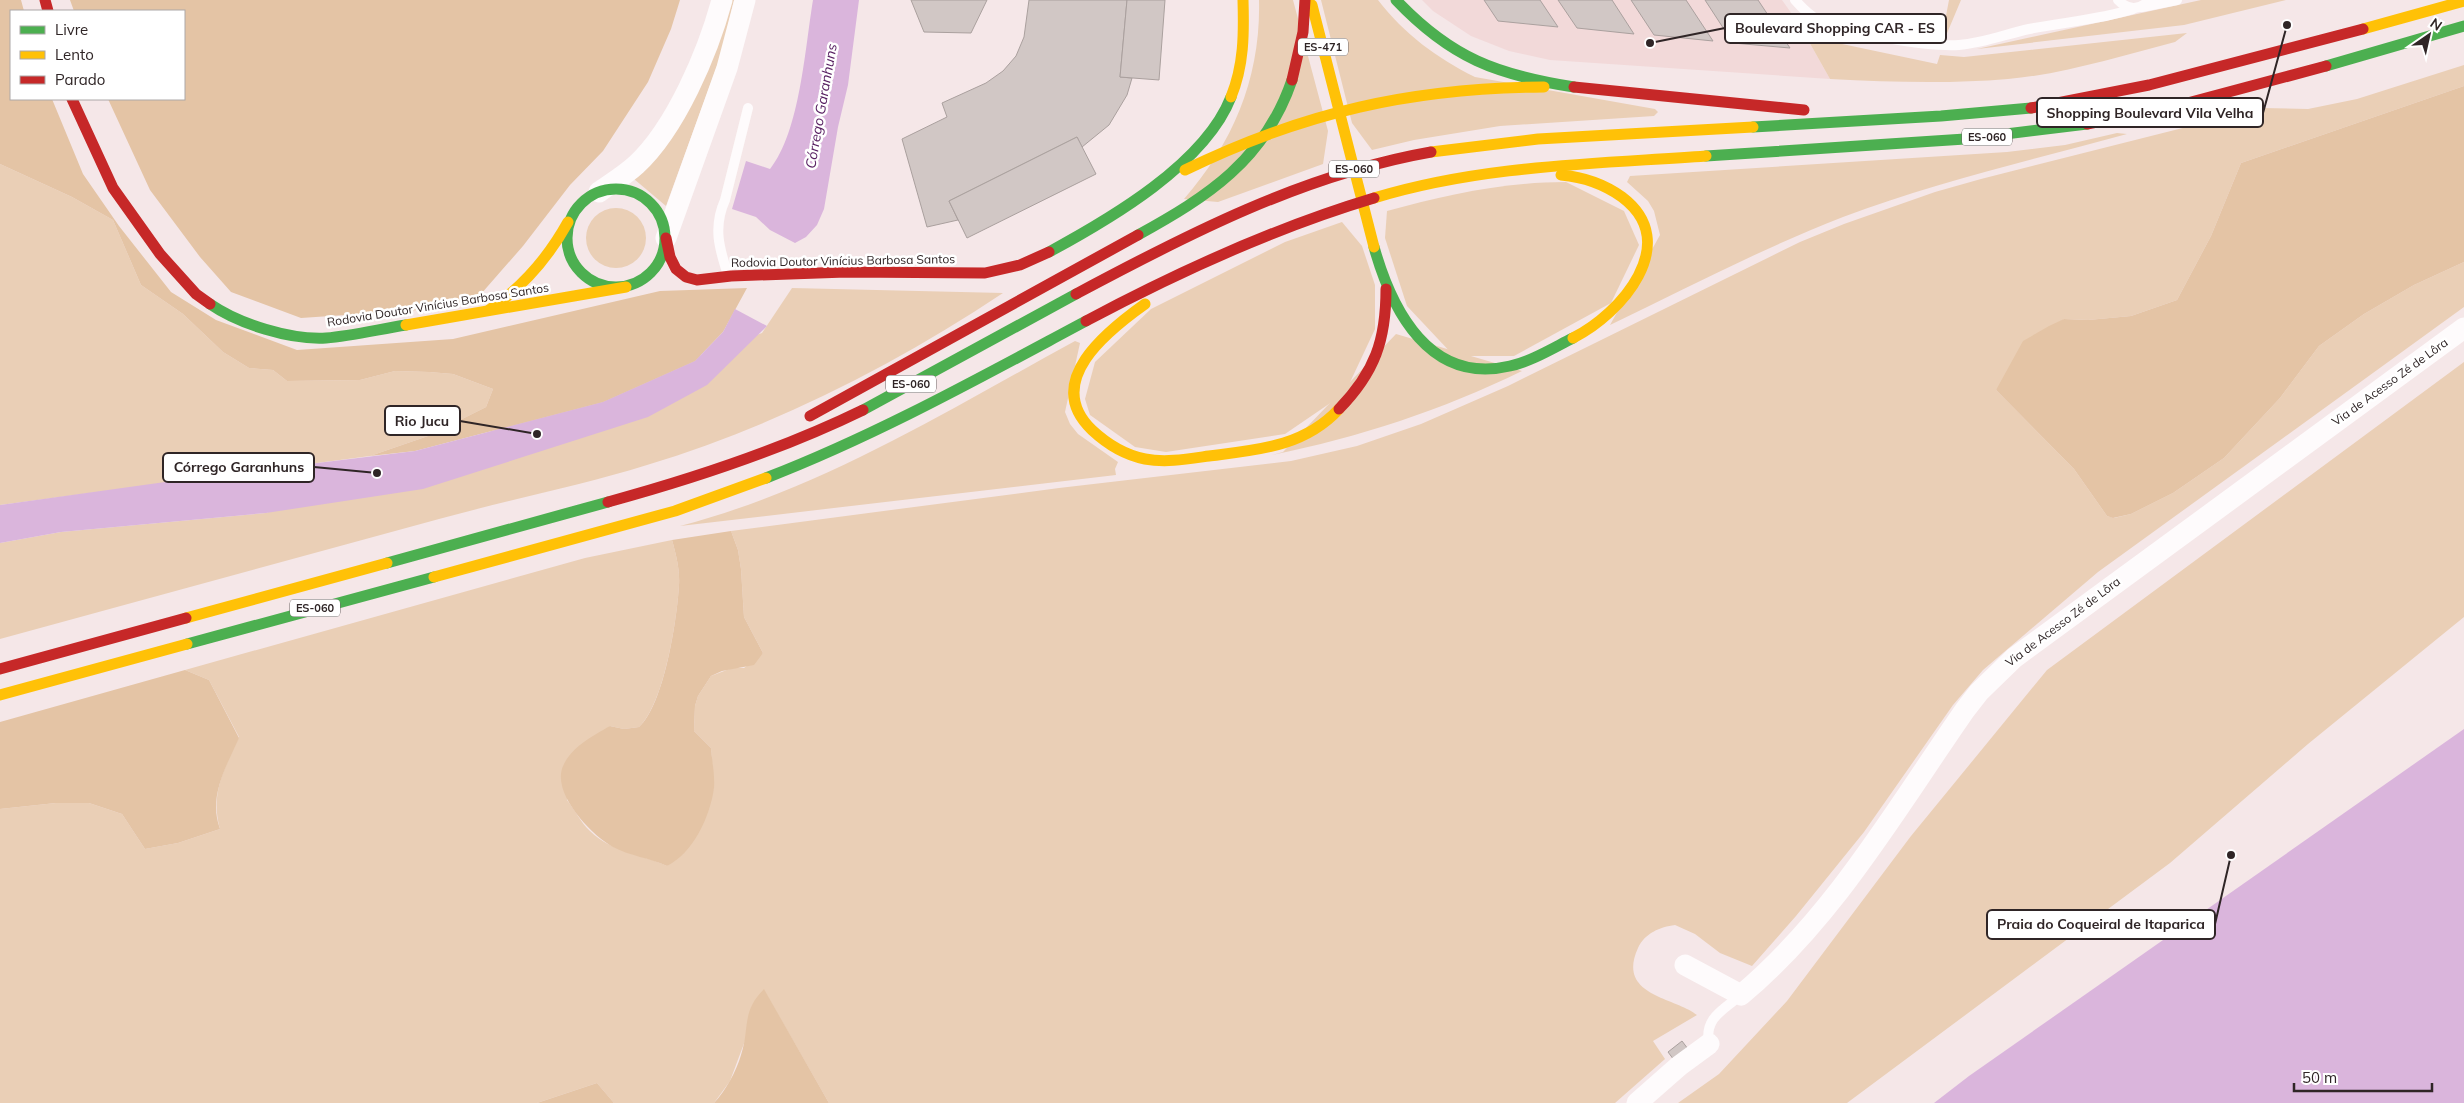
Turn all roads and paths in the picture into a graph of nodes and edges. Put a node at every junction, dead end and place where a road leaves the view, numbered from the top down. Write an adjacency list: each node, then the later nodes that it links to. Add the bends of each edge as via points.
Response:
1 (722, 0): 20 (street, via 695,73 662,134 636,164)
2 (745, 0): 22 (street, via 727,68)
3 (1243, 0): 19 (main road, via 1245,52 1226,113 1196,151)
4 (1305, 0): 29 (main road, via 1300,55 1283,104 1254,151 1224,182 1189,207)
5 (1311, 0): 25 (main road, ES-471)
6 (1396, 0): 14 (main road, via 1437,40 1475,62 1516,76)
7 (1795, 0): 12 (lane, via 1817,19 1839,27 1923,44 1958,45)
8 (2118, 0): 12 (lane, via 2126,7)
9 (2149, 0): 12 (lane)
10 (2177, 0): 12 (lane)
11 (2464, 1): 17 (main road, ES-060, via 2140,89 2035,108)
12 (2137, 8)
13 (2464, 26): 18 (main road, ES-060, via 2189,102 2074,126 1926,142)
14 (1568, 87): 17 (main road); 19 (main road, via 1455,90 1353,108 1262,136)
15 (72, 100): 27 (main road, Rodovia Doutor Vinícius Barbosa Santos, via 113,188 160,254 196,294 227,316 274,332 325,338)
16 (748, 108): 24 (lane, via 717,229)
17 (1892, 118): 31 (main road, ES-060, via 1495,142 1407,156 1349,171 1288,191 1220,219 836,422 715,471)
18 (1497, 171): 23 (main road, ES-060, via 1426,183 1361,201); 25 (main road, via 1579,178 1604,186 1634,208 1644,229 1647,252 1640,275 1616,308 1585,332 1524,361 1504,368 1478,369 1450,361 1420,341 1398,310)
19 (1152, 188): 24 (main road, Rodovia Doutor Vinícius Barbosa Santos, via 1048,252 990,272 884,271)
20 (599, 192): 21 (main road, via 577,207); 22 (main road, via 619,189 638,194 658,212)
21 (570, 219): 26 (main road, via 567,245 578,270 600,285); 27 (main road, via 534,273 502,302)
22 (666, 238): 24 (main road, Rodovia Doutor Vinícius Barbosa Santos, via 666,248 678,271 693,280); 26 (main road, via 664,251 650,274)
23 (1227, 253): 25 (main road, via 1132,314 1102,339 1080,367 1075,384 1076,403 1086,424 1105,442 1144,459 1174,460 1260,450 1300,437 1318,427 1348,403 1370,373 1385,330); 33 (main road, ES-060, via 1140,292 875,432 761,482 675,510)
24 (728, 276)
25 (1386, 283)
26 (626, 287): 27 (main road, Rodovia Doutor Vinícius Barbosa Santos)
27 (484, 313)
28 (2464, 328): 35 (street, Via de Acesso Zé de Lôra, via 2014,658 1965,710 1831,902)
29 (801, 421)
30 (768, 439): 31 (main road, via 700,472)
31 (626, 496): 32 (main road, ES-060)
32 (0, 670)
33 (0, 695)
34 (1685, 965): 35 (street)
35 (1741, 995): 36 (lane, via 1711,1021)
36 (1709, 1044): 37 (street, via 1678,1066)
37 (1637, 1103)

